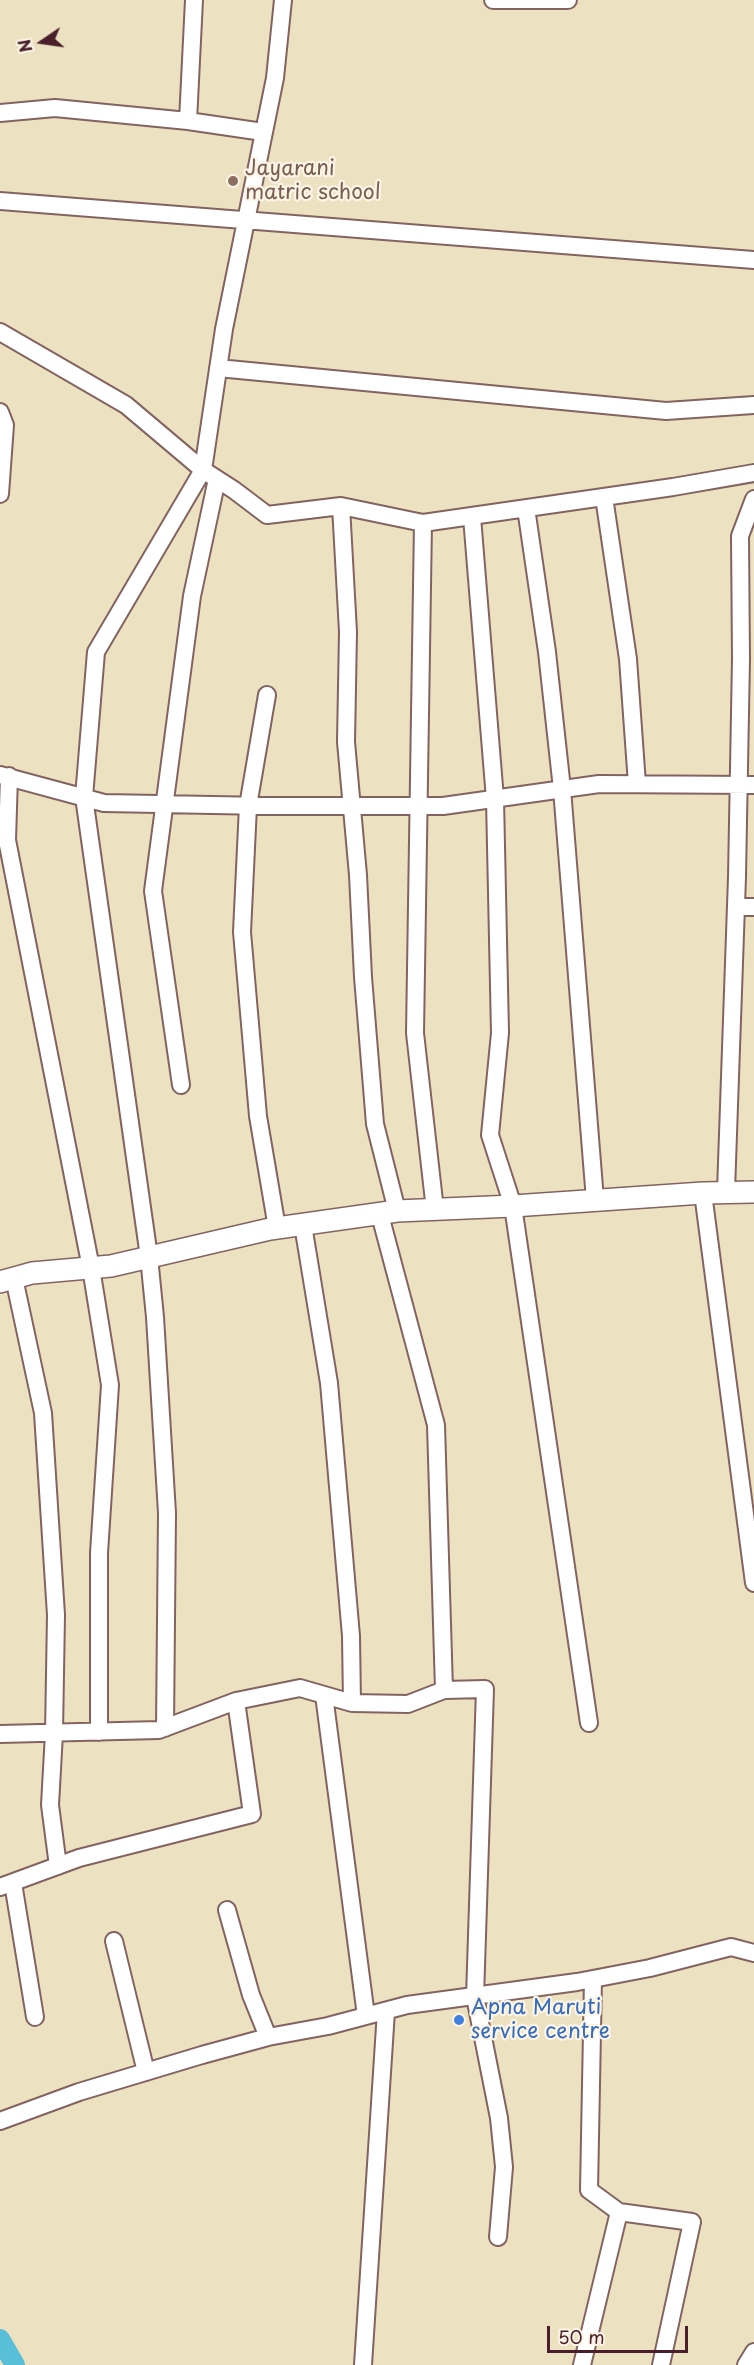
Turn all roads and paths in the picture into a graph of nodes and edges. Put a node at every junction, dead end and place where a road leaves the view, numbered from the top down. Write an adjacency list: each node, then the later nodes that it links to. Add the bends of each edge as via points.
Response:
1 (195, 0): 6 (street)
2 (283, 0): 7 (street, via 275,78)
3 (493, 0): 4 (street)
4 (568, 0)
5 (0, 113): 6 (street, via 55,108)
6 (188, 122): 7 (street)
7 (263, 132): 9 (street)
8 (0, 201): 9 (street)
9 (246, 219): 10 (street); 12 (street)
10 (754, 260)
11 (0, 332): 15 (street, via 126,405)
12 (218, 368): 13 (street, via 666,411); 15 (street)
13 (754, 405)
14 (0, 412): 18 (street, via 5,425)
15 (203, 470): 17 (street); 31 (street, via 96,651)
16 (754, 473): 19 (street)
17 (218, 479): 21 (street, via 267,515); 33 (street, via 192,596)
18 (0, 494)
19 (604, 497): 22 (street); 28 (street, via 628,659)
20 (754, 499): 25 (street, via 740,537)
21 (341, 506): 24 (street); 35 (street, via 348,632 346,742)
22 (526, 508): 23 (street); 30 (street)
23 (472, 516): 24 (street); 32 (street)
24 (423, 523): 36 (street)
25 (747, 624): 29 (street)
26 (267, 695): 34 (street)
27 (4, 775): 31 (street); 50 (street, via 7,840)
28 (637, 784): 29 (street); 30 (street)
29 (746, 785): 37 (street)
30 (562, 789): 32 (street); 43 (street)
31 (84, 797): 33 (street, via 104,803); 49 (street)
32 (495, 799): 36 (street); 44 (street, via 500,1033 490,1135)
33 (165, 804): 34 (street); 39 (street, via 153,891)
34 (248, 806): 35 (street); 48 (street, via 242,932 258,1116)
35 (352, 806): 36 (street); 46 (street, via 375,1124)
36 (418, 806): 45 (street, via 416,1032)
37 (736, 907): 38 (street); 40 (street)
38 (754, 907)
39 (181, 1085)
40 (726, 1191): 41 (street); 42 (street)
41 (754, 1192)
42 (703, 1193): 43 (street); 52 (street)
43 (595, 1200): 44 (street)
44 (513, 1206): 45 (street); 57 (street)
45 (435, 1209): 46 (street)
46 (388, 1213): 47 (street); 53 (street, via 436,1425)
47 (303, 1225): 48 (street); 56 (street, via 329,1383 351,1636)
48 (277, 1228): 49 (street)
49 (149, 1257): 50 (street); 58 (street, via 167,1513)
50 (91, 1268): 51 (street, via 32,1273); 59 (street, via 110,1385 99,1552)
51 (7, 1280): 60 (street, via 42,1413 56,1615)
52 (754, 1583)
53 (444, 1690): 56 (street, via 408,1704); 68 (street, via 485,1689)
54 (324, 1695): 55 (street, via 300,1688); 56 (street); 70 (street)
55 (236, 1701): 58 (street); 62 (street, via 252,1814 173,1832)
56 (352, 1702)
57 (589, 1723)
58 (165, 1728): 59 (street)
59 (99, 1732): 60 (street)
60 (54, 1733): 61 (street); 62 (street, via 50,1805)
61 (0, 1734)
62 (58, 1866): 63 (street)
63 (6, 1885): 71 (street)
64 (226, 1910): 72 (street)
65 (114, 1941): 73 (street)
66 (754, 1953): 67 (street, via 731,1947)
67 (593, 1979): 68 (street); 75 (street, via 589,2190)
68 (475, 1997): 69 (street); 76 (street, via 503,2157)
69 (386, 2011): 70 (street); 78 (street)
70 (366, 2016): 72 (street)
71 (35, 2017)
72 (268, 2037): 73 (street)
73 (146, 2072): 74 (street)
74 (0, 2121)
75 (619, 2212): 79 (street); 80 (street, via 692,2223)
76 (498, 2237)
77 (754, 2352): 81 (street)
78 (363, 2365)
79 (582, 2365)
80 (661, 2365)
81 (746, 2365)

